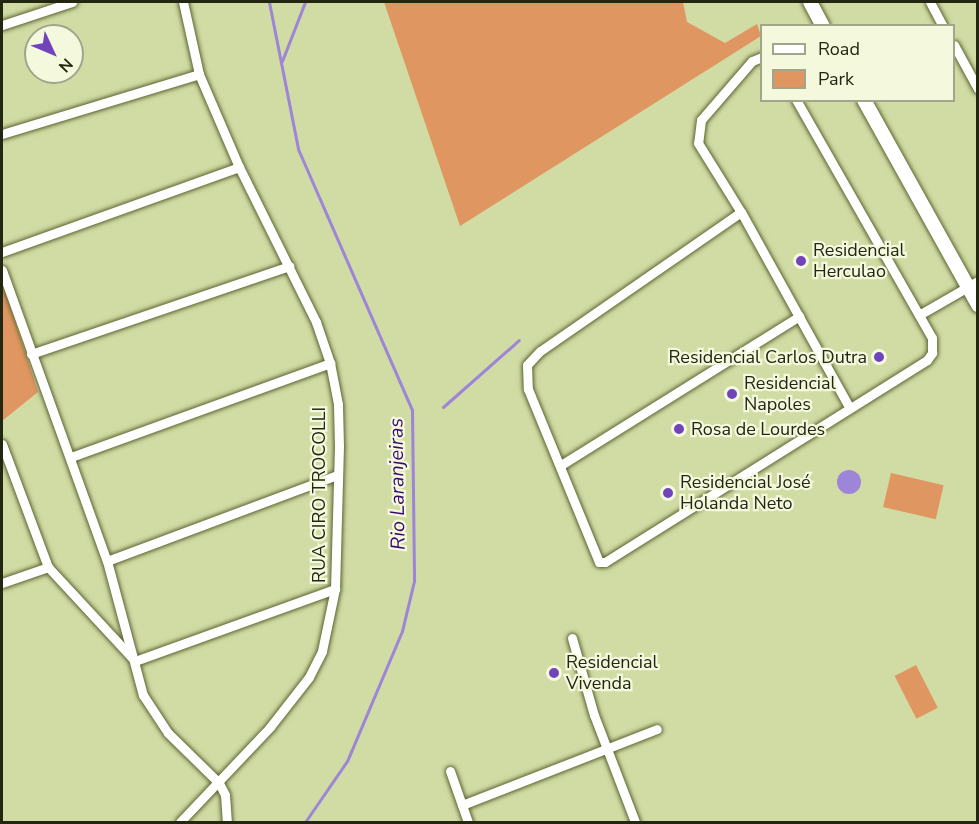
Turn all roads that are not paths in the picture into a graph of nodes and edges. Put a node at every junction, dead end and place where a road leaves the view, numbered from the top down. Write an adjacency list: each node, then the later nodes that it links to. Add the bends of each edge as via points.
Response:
1 (72, 2): 7 (street)
2 (183, 2): 10 (street, RUA CIRO TROCOLLI)
3 (810, 2): 5 (main road)
4 (930, 2): 6 (street)
5 (822, 24)
6 (942, 24)
7 (2, 25)
8 (955, 47): 11 (street)
9 (760, 58): 16 (street, via 752,61 700,120 698,143)
10 (199, 74): 14 (street); 15 (street, RUA CIRO TROCOLLI)
11 (978, 89)
12 (797, 102): 22 (street)
13 (865, 102): 20 (main road)
14 (2, 134)
15 (239, 167): 17 (street); 18 (street, RUA CIRO TROCOLLI)
16 (741, 212): 23 (street); 30 (street, via 540,351 527,365 525,375)
17 (2, 252)
18 (289, 266): 24 (street); 25 (street, RUA CIRO TROCOLLI, via 316,322)
19 (2, 270): 24 (street)
20 (972, 284): 21 (main road); 22 (street)
21 (978, 305)
22 (919, 315): 26 (street, via 932,338 932,353 927,360)
23 (799, 316): 26 (street); 30 (street)
24 (32, 354): 28 (street)
25 (330, 363): 28 (street); 31 (street, RUA CIRO TROCOLLI, via 338,404)
26 (849, 407): 30 (street, via 605,562 594,558)
27 (2, 444): 29 (street)
28 (71, 457): 32 (street)
29 (5, 465): 33 (street)
30 (561, 465)
31 (337, 476): 32 (street); 35 (street, RUA CIRO TROCOLLI)
32 (108, 561): 37 (street)
33 (48, 567): 34 (street); 37 (street)
34 (2, 583)
35 (335, 590): 37 (street); 41 (street, RUA CIRO TROCOLLI, via 330,629 309,677)
36 (572, 638): 39 (street)
37 (135, 661): 41 (street, via 143,695 154,717)
38 (657, 729): 39 (street)
39 (607, 749): 42 (street); 46 (street)
40 (450, 771): 42 (street)
41 (219, 783): 43 (street, RUA CIRO TROCOLLI); 44 (street, via 225,795)
42 (462, 805): 45 (street)
43 (180, 822)
44 (227, 822)
45 (468, 822)
46 (635, 822)

